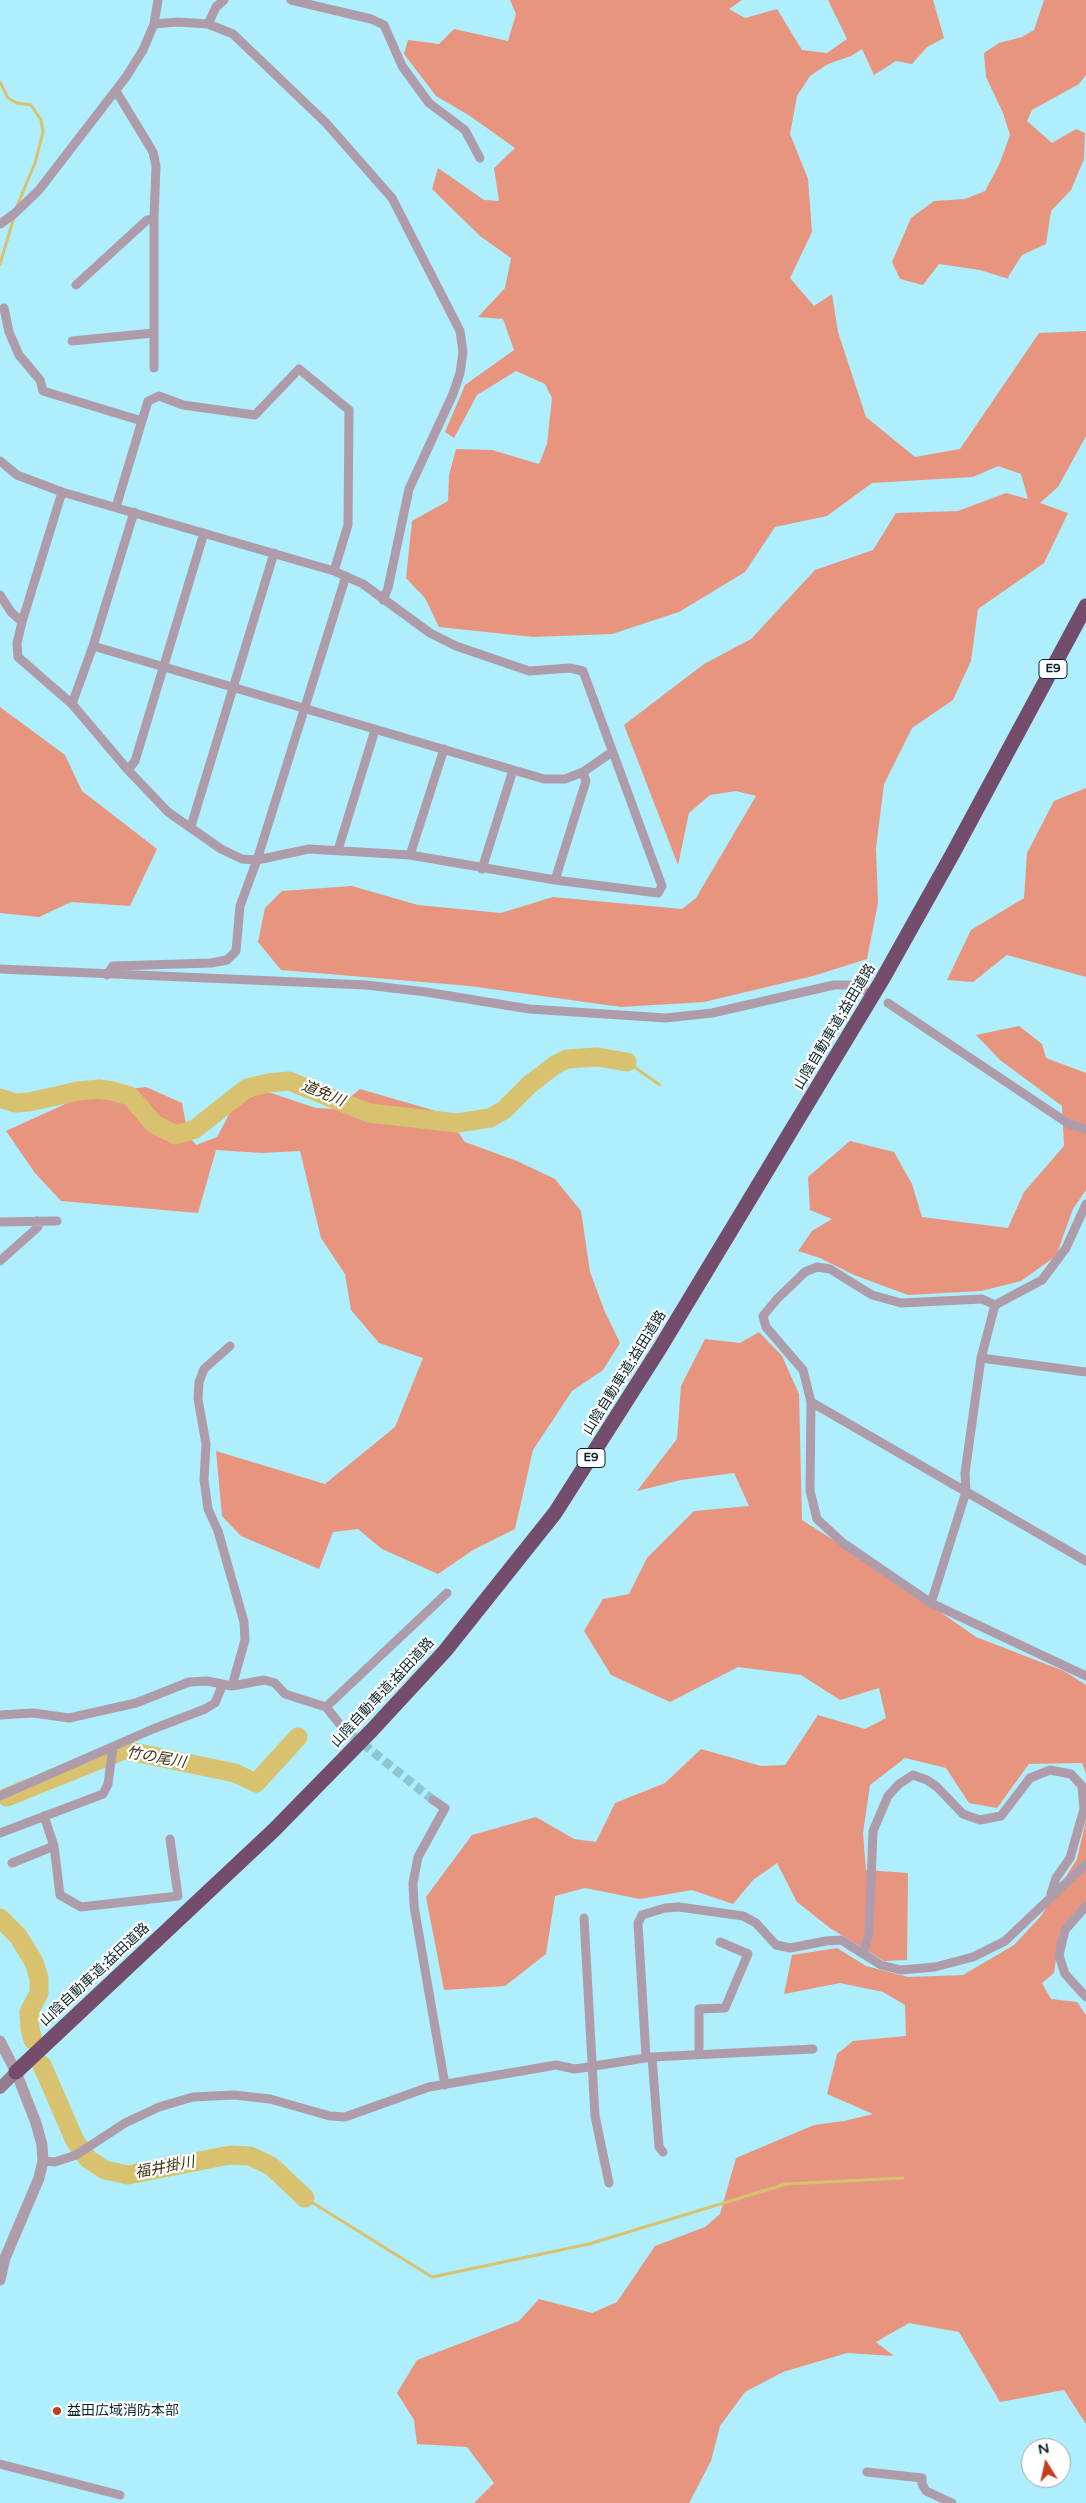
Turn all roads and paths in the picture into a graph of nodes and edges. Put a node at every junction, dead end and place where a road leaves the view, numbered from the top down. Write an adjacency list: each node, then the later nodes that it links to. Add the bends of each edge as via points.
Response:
1 (158, 0): 4 (street)
2 (224, 0): 5 (street, via 216,7)
3 (291, 0): 7 (street, via 384,25 402,66 429,103 465,130)
4 (154, 24): 5 (street); 6 (street)
5 (208, 24): 25 (street, via 233,34 369,169 392,198 460,331 464,352 460,373 409,489)
6 (116, 91): 8 (street, via 153,152 156,166); 9 (street, via 39,190)
7 (480, 158)
8 (154, 219): 10 (street, via 147,220); 12 (street)
9 (0, 224)
10 (76, 286)
11 (4, 308): 15 (street, via 9,332 19,354 40,380 43,392)
12 (152, 333): 13 (street); 14 (street)
13 (72, 341)
14 (154, 368)
15 (142, 421): 18 (street); 22 (street, via 148,401 159,396 183,405 255,416 299,369 350,410 348,525)
16 (0, 461): 17 (street, via 17,475)
17 (62, 492): 18 (street); 27 (street)
18 (116, 507): 19 (street)
19 (134, 512): 20 (street); 28 (street)
20 (204, 533): 21 (street); 29 (street)
21 (274, 553): 22 (street); 30 (street)
22 (334, 570): 23 (street)
23 (346, 576): 25 (street, via 363,584); 32 (street)
24 (0, 595): 27 (street)
25 (383, 600): 35 (street, via 430,633 456,646 529,671 570,668 583,671)
26 (1086, 606): 90 (highway, 山陰自動車道;益田道路 / E9, via 882,980 660,1348 555,1513 445,1651 372,1730 274,1830)
27 (22, 622): 31 (street, via 17,643 18,657)
28 (94, 646): 29 (street); 31 (street)
29 (163, 668): 30 (street); 36 (street, via 135,761)
30 (233, 688): 32 (street); 39 (street)
31 (72, 704): 36 (street)
32 (304, 709): 33 (street); 42 (street)
33 (375, 730): 34 (street); 40 (street)
34 (444, 749): 37 (street); 41 (street)
35 (612, 752): 38 (street); 44 (street, via 662,886 658,893)
36 (128, 770): 39 (street, via 168,812)
37 (513, 770): 38 (street, via 544,779 565,779); 43 (street)
38 (583, 772): 44 (street, via 586,781)
39 (189, 827): 42 (street, via 221,849 242,859)
40 (338, 850): 41 (street); 42 (street, via 309,849)
41 (410, 856): 43 (street)
42 (258, 860): 46 (street, via 240,906 236,952 227,960 114,966)
43 (482, 869): 44 (street)
44 (555, 880)
45 (0, 969): 46 (street)
46 (107, 975): 47 (street, via 366,985 529,1009 666,1018 712,1013 834,985 850,985)
47 (864, 990)
48 (888, 1002): 49 (street, via 1069,1124)
49 (1086, 1129)
50 (1086, 1204): 55 (street, via 1066,1248 1042,1280)
51 (37, 1221): 52 (street); 53 (street); 54 (street, via 38,1227)
52 (57, 1221)
53 (0, 1222)
54 (0, 1261)
55 (995, 1305): 57 (street); 59 (street, via 982,1299 901,1303 872,1295 830,1269 817,1268 805,1272 763,1316 766,1327 803,1370)
56 (230, 1346): 66 (street, via 204,1369 198,1382 198,1399 206,1444 204,1480 208,1508 218,1531 244,1622 245,1640)
57 (982, 1358): 58 (street); 60 (street, via 965,1473)
58 (1086, 1372)
59 (811, 1402): 60 (street); 63 (street, via 810,1491 817,1519 844,1543)
60 (966, 1492): 61 (street); 63 (street)
61 (1086, 1561)
62 (447, 1593): 67 (street)
63 (931, 1603): 64 (street)
64 (1086, 1676)
65 (222, 1686): 66 (street); 68 (street, via 207,1681 189,1682 136,1703 69,1718 33,1713); 70 (street, via 215,1703 210,1706)
66 (232, 1686): 67 (street, via 264,1680 275,1683 285,1694)
67 (326, 1707): 69 (street)
68 (0, 1715)
69 (342, 1726)
70 (113, 1747): 71 (street); 73 (street, via 108,1784 103,1794)
71 (0, 1796)
72 (433, 1800): 91 (street, via 445,1808 418,1858 413,1883 414,1906)
73 (44, 1816): 74 (street); 76 (street)
74 (0, 1833)
75 (170, 1839): 76 (street, via 178,1896 81,1907 60,1896)
76 (54, 1846): 77 (street)
77 (12, 1863)
78 (1086, 1864): 79 (street)
79 (1050, 1896): 83 (street, via 1005,1941 973,1958 935,1968 901,1970 881,1965); 83 (street, via 1056,1878 1070,1858 1084,1809 1082,1786 1071,1774 1050,1770 1030,1778 1001,1816 980,1820 963,1814 936,1787 913,1775 888,1796 873,1831 868,1933)
80 (1086, 1906): 84 (street, via 1065,1930 1059,1955 1065,1974)
81 (584, 1918): 89 (street)
82 (720, 1942): 87 (street, via 748,1954 725,2008 699,2010)
83 (863, 1954): 88 (street, via 842,1940 790,1948 776,1945 756,1923 743,1916 679,1907 642,1915 638,1923)
84 (1086, 1997)
85 (0, 2041): 90 (street)
86 (813, 2050): 87 (street)
87 (699, 2053): 88 (street)
88 (649, 2057): 89 (street); 93 (street)
89 (593, 2066): 91 (street, via 575,2069 556,2065); 95 (street, via 595,2116)
90 (16, 2072): 92 (main road); 94 (street, via 36,2123)
91 (445, 2085): 94 (street, via 397,2097 345,2117 330,2116 270,2098 234,2095 193,2097 159,2107 76,2155 55,2162)
92 (0, 2088)
93 (663, 2152)
94 (42, 2161): 96 (street, via 39,2178 5,2258)
95 (609, 2183)
96 (0, 2280)
97 (0, 2464): 99 (street)
98 (867, 2472): 100 (street, via 922,2478 926,2491)
99 (120, 2495)
100 (952, 2503)

